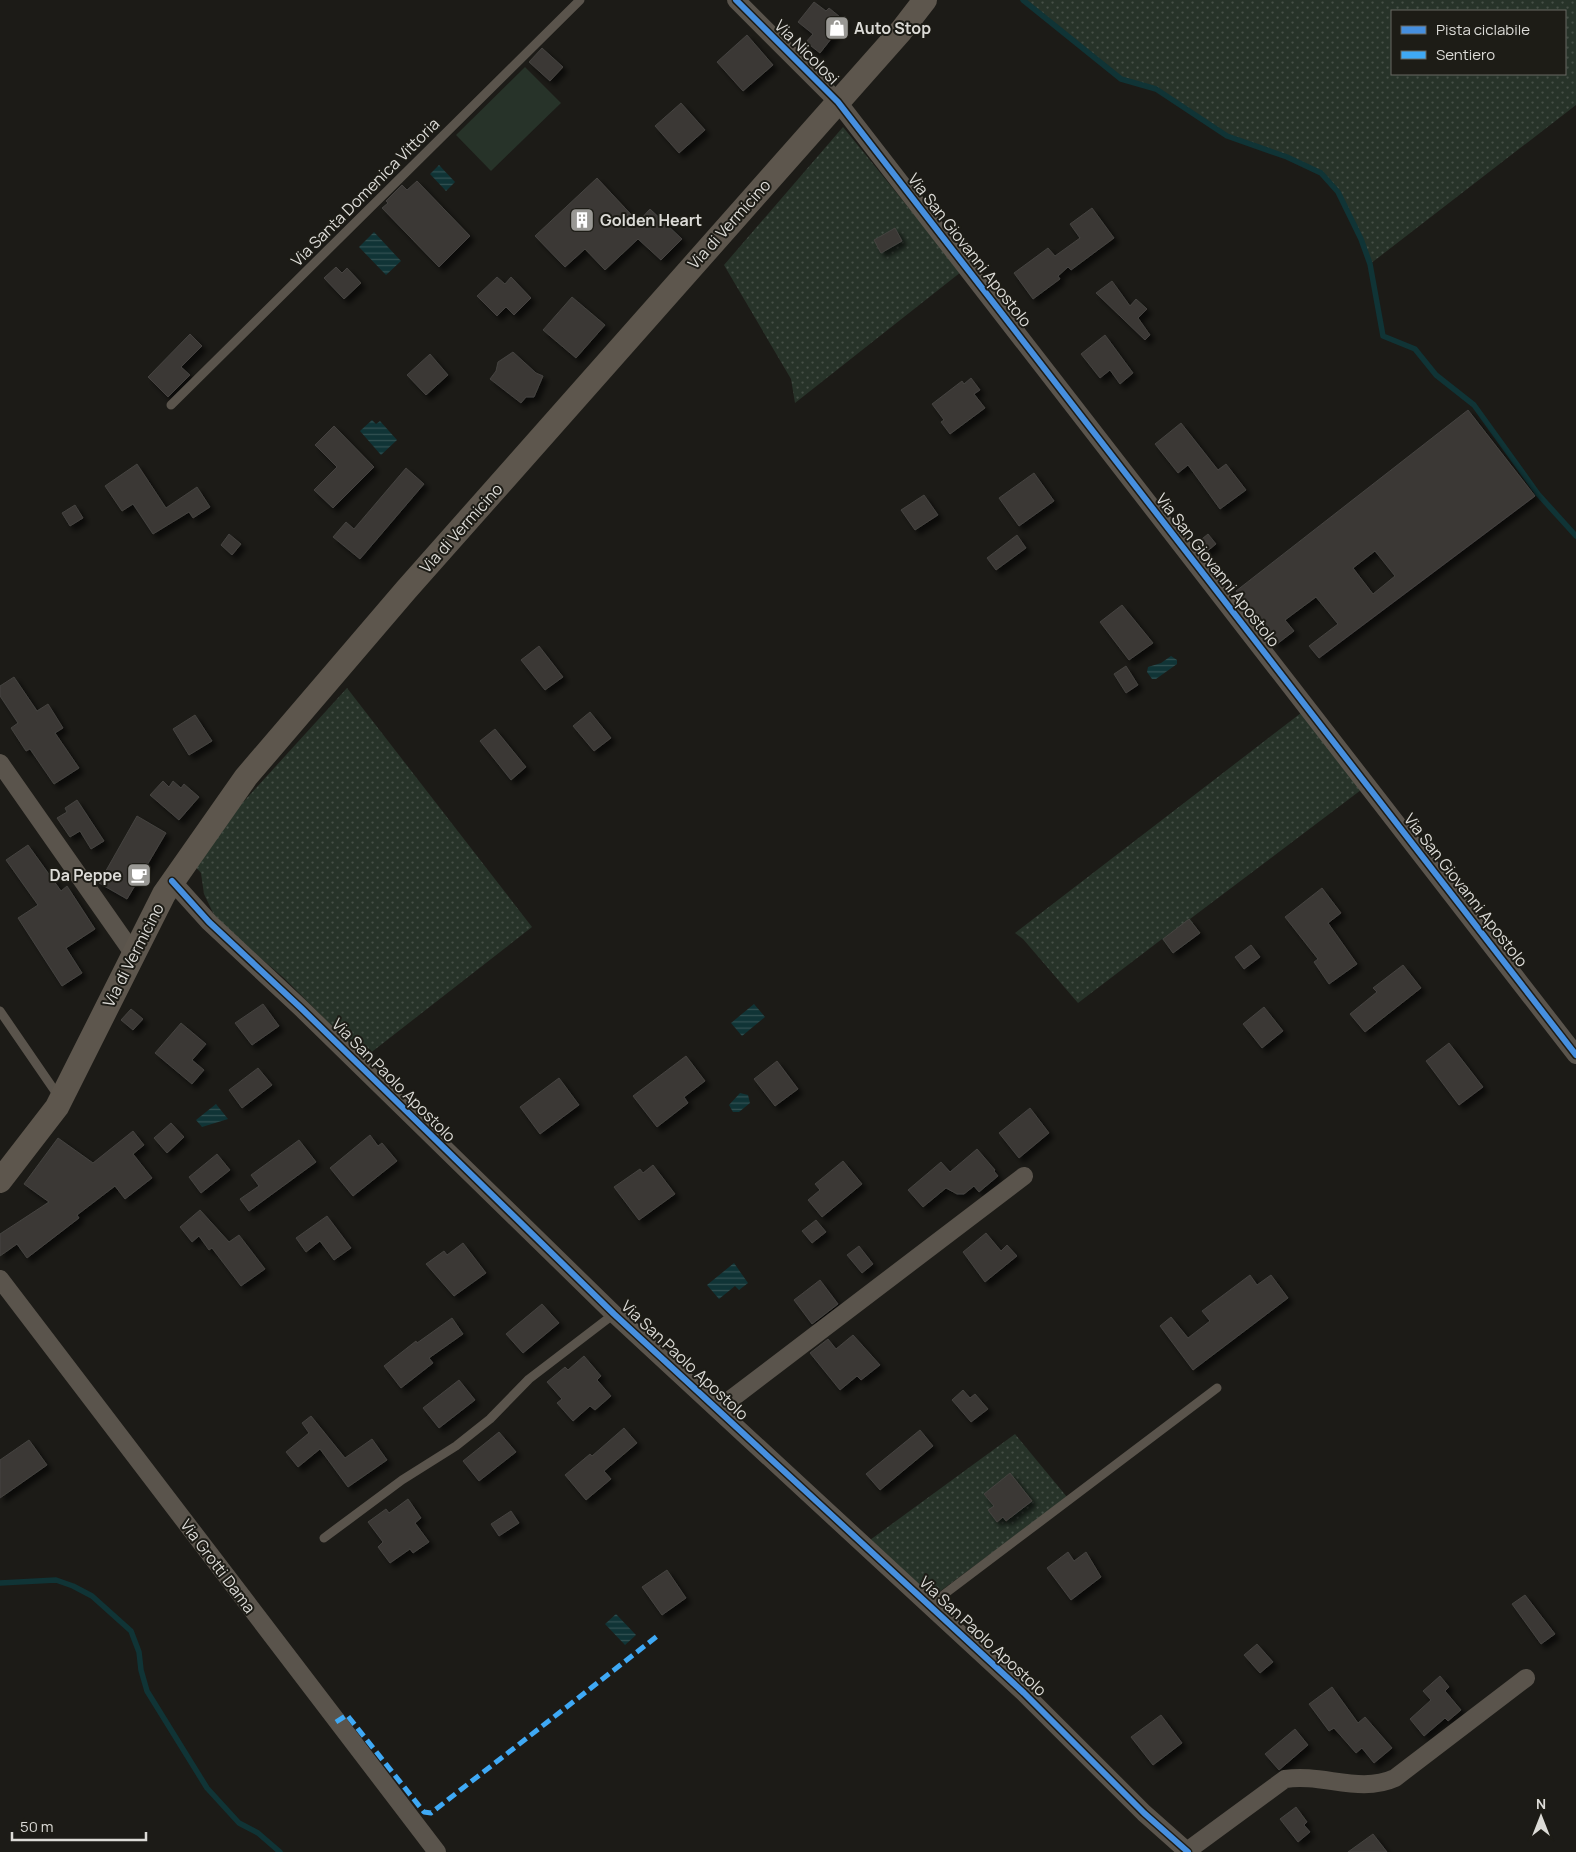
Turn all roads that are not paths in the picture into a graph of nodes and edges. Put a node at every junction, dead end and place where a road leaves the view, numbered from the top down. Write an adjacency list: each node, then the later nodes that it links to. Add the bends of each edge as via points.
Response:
1 (580, 0): 5 (lane, Via Santa Domenica Vittoria)
2 (736, 0): 4 (street, Via Nicolosi)
3 (925, 0): 4 (main road, Via di Vermicino)
4 (838, 102): 7 (main road, Via di Vermicino, via 393,605 246,777); 10 (street, Via San Giovanni Apostolo)
5 (171, 405)
6 (0, 763): 8 (street)
7 (172, 880): 8 (main road, Via di Vermicino); 15 (street, Via San Paolo Apostolo, via 209,922)
8 (133, 953): 11 (main road, Via di Vermicino)
9 (0, 1011): 11 (lane)
10 (1576, 1055)
11 (61, 1100): 13 (main road, Via di Vermicino)
12 (1024, 1176): 17 (street)
13 (0, 1181)
14 (0, 1279): 22 (street, Via Grotti Dama)
15 (614, 1314): 17 (street, Via San Paolo Apostolo); 18 (lane, via 529,1379 490,1419 456,1446 402,1480)
16 (1217, 1388): 19 (lane)
17 (718, 1409): 19 (street, Via San Paolo Apostolo)
18 (324, 1538)
19 (930, 1606): 21 (street, Via San Paolo Apostolo, via 1071,1738 1144,1813)
20 (1526, 1678): 21 (street, via 1395,1778 1367,1784 1285,1779)
21 (1188, 1851)
22 (437, 1852)

